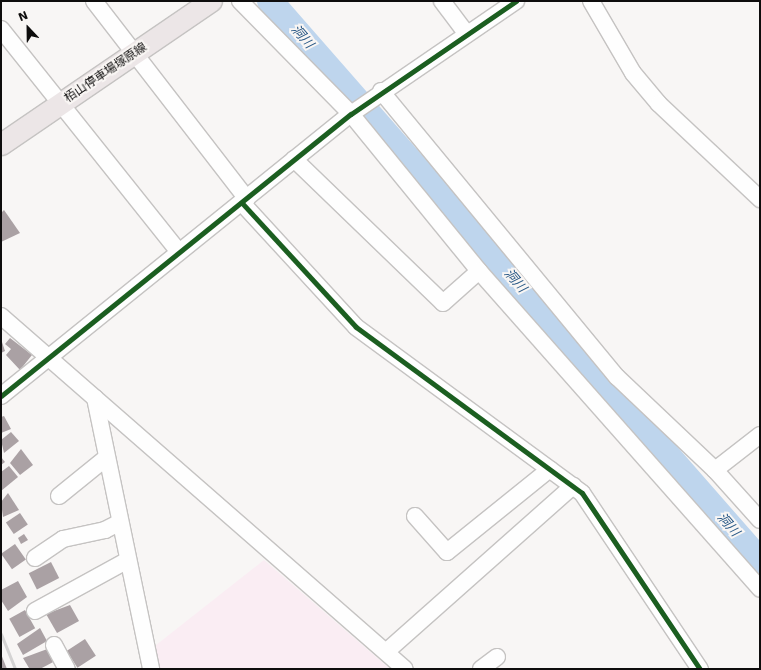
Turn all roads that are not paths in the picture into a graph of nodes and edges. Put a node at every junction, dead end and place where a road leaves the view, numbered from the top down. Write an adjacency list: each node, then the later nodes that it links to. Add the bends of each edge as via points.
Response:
1 (94, 1): 9 (street)
2 (211, 1): 9 (main road, 栢山停車場塚原線)
3 (240, 1): 12 (street)
4 (442, 1): 8 (street)
5 (516, 1): 8 (street)
6 (591, 1): 15 (street, via 634,73 659,104)
7 (1, 29): 11 (street)
8 (466, 33): 10 (street)
9 (136, 54): 11 (main road, 栢山停車場塚原線); 16 (street)
10 (381, 91): 12 (street); 26 (street, via 617,377)
11 (61, 104): 13 (main road, 栢山停車場塚原線); 17 (street)
12 (351, 114): 14 (street); 18 (street)
13 (1, 144)
14 (294, 159): 16 (street); 18 (street, via 443,303)
15 (760, 199)
16 (245, 201): 17 (street); 25 (street, via 356,327)
17 (179, 252): 20 (street)
18 (479, 271): 34 (street)
19 (1, 316): 20 (street)
20 (50, 356): 21 (street); 22 (street)
21 (1, 396)
22 (95, 398): 24 (street); 37 (street)
23 (760, 435): 26 (street)
24 (106, 458): 28 (street); 31 (street)
25 (550, 469): 27 (street); 29 (street, via 447,552)
26 (715, 470): 30 (street)
27 (573, 486): 37 (street); 43 (street)
28 (59, 496)
29 (415, 516)
30 (760, 520)
31 (119, 523): 32 (street, via 104,530 63,540); 33 (street)
32 (35, 558)
33 (126, 561): 35 (street); 40 (street)
34 (760, 589)
35 (35, 611)
36 (54, 645): 39 (street)
37 (387, 651): 41 (street)
38 (497, 658): 42 (street)
39 (67, 669)
40 (151, 669)
41 (405, 669)
42 (481, 669)
43 (700, 669)

